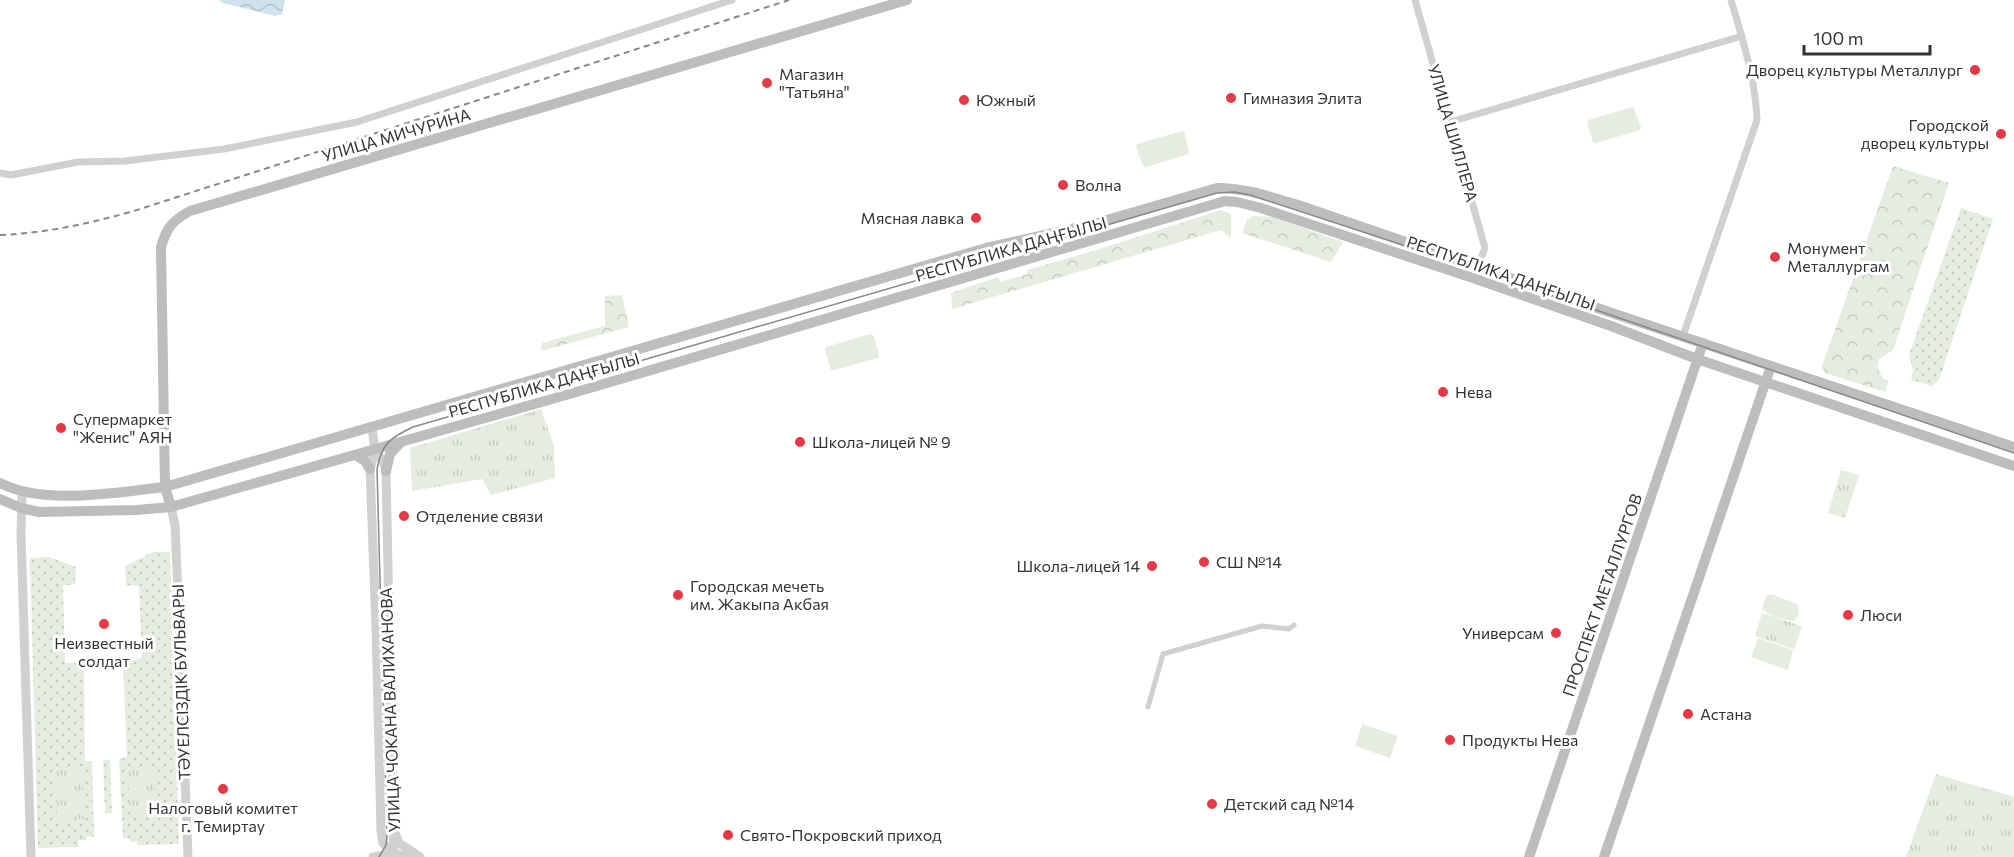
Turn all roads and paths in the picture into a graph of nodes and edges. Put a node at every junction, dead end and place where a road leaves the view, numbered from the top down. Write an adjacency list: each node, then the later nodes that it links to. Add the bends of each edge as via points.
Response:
1 (732, 0): 7 (street, via 357,122 224,149 124,161 78,162 11,175)
2 (907, 0): 23 (main road, УЛИЦА МИЧУРИНА, via 178,217 166,229 161,248)
3 (1414, 0): 6 (street, УЛИЦА ШИЛЛЕРА)
4 (1731, 0): 5 (street)
5 (1742, 36): 6 (street); 9 (street, via 1757,120)
6 (1450, 122): 8 (street, УЛИЦА ШИЛЛЕРА, via 1485,248)
7 (0, 173)
8 (1478, 266): 9 (main road, РЕСПУБЛИКА ДАҢҒЫЛЫ); 14 (main road, РЕСПУБЛИКА ДАҢҒЫЛЫ, via 1256,192 1217,188 1093,224 986,248)
9 (1683, 336): 10 (main road, РЕСПУБЛИКА ДАҢҒЫЛЫ)
10 (1703, 343): 11 (main road, ПРОСПЕКТ МЕТАЛЛУРГОВ); 12 (main road, РЕСПУБЛИКА ДАҢҒЫЛЫ)
11 (1697, 359): 13 (main road, РЕСПУБЛИКА ДАҢҒЫЛЫ); 15 (main road, РЕСПУБЛИКА ДАҢҒЫЛЫ, via 1470,277 1261,208 1225,201); 39 (main road, ПРОСПЕКТ МЕТАЛЛУРГОВ)
12 (1771, 366): 13 (main road); 16 (main road, РЕСПУБЛИКА ДАҢҒЫЛЫ)
13 (1765, 382): 19 (main road, РЕСПУБЛИКА ДАҢҒЫЛЫ); 40 (main road)
14 (372, 428): 17 (street); 23 (main road, РЕСПУБЛИКА ДАҢҒЫЛЫ)
15 (401, 442): 17 (main road, РЕСПУБЛИКА ДАҢҒЫЛЫ); 21 (main road, via 390,454)
16 (2014, 447)
17 (375, 450): 18 (main road, РЕСПУБЛИКА ДАҢҒЫЛЫ); 20 (street, УЛИЦА ЧОКАНА ВАЛИХАНОВА); 21 (street, УЛИЦА ЧОКАНА ВАЛИХАНОВА)
18 (355, 455): 20 (main road); 26 (main road, РЕСПУБЛИКА ДАҢҒЫЛЫ)
19 (2014, 466)
20 (370, 469): 31 (street, УЛИЦА ЧОКАНА ВАЛИХАНОВА)
21 (386, 471): 30 (street, УЛИЦА ЧОКАНА ВАЛИХАНОВА)
22 (0, 483): 24 (main road, РЕСПУБЛИКА ДАҢҒЫЛЫ)
23 (165, 487): 24 (main road, РЕСПУБЛИКА ДАҢҒЫЛЫ, via 92,494); 26 (main road, УЛИЦА МИЧУРИНА)
24 (22, 492): 27 (street)
25 (0, 499): 27 (main road, РЕСПУБЛИКА ДАҢҒЫЛЫ)
26 (171, 507): 27 (main road, РЕСПУБЛИКА ДАҢҒЫЛЫ, via 39,512); 34 (street, ТӘУЕЛСІЗДІК БУЛЬВАРЫ, via 175,525)
27 (21, 508): 33 (street)
28 (1293, 626): 29 (street, via 1262,626 1163,654)
29 (1148, 707)
30 (394, 830): 32 (street, УЛИЦА ЧОКАНА ВАЛИХАНОВА); 38 (street, via 399,843)
31 (381, 831): 32 (street, УЛИЦА ЧОКАНА ВАЛИХАНОВА, via 383,843); 35 (street, via 376,850)
32 (394, 856): 36 (street); 37 (street)
33 (31, 857)
34 (188, 857)
35 (367, 857)
36 (373, 857)
37 (412, 857)
38 (420, 857)
39 (1528, 857)
40 (1604, 857)

